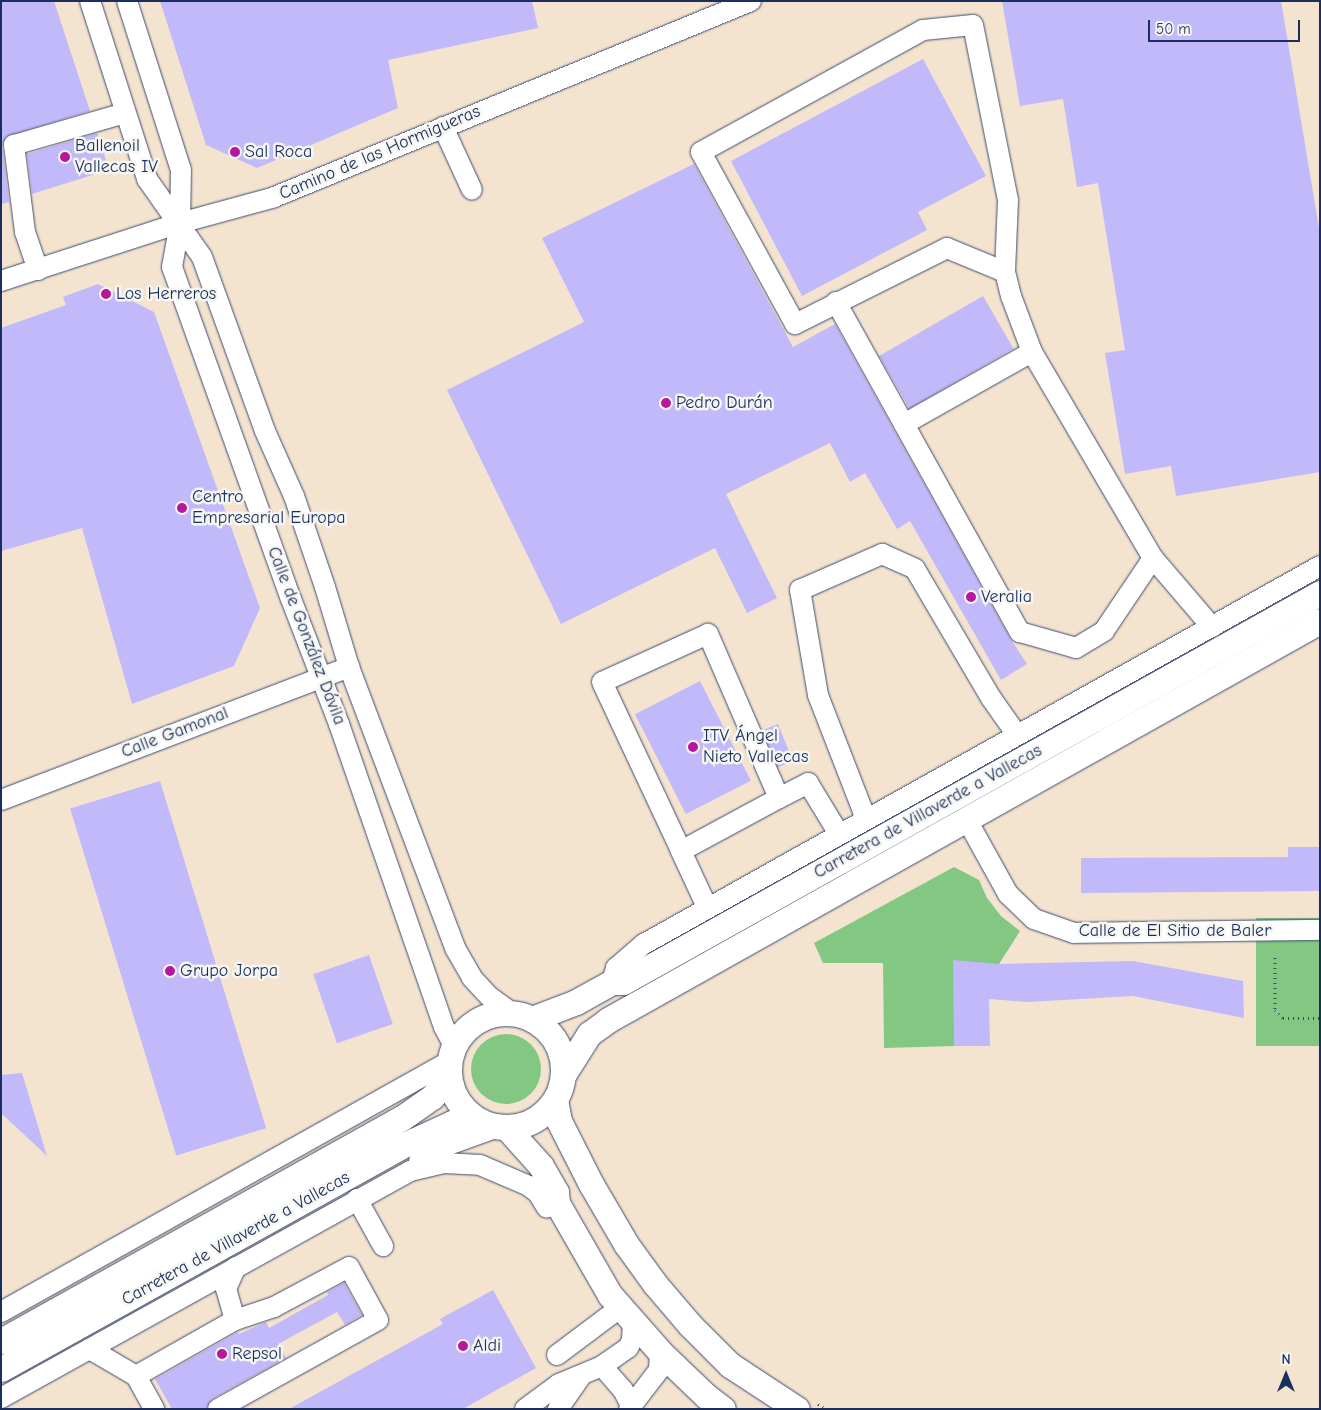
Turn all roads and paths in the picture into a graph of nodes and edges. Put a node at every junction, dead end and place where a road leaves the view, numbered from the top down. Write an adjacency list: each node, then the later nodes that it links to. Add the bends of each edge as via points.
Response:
1 (90, 1): 5 (street, Calle de González Dávila)
2 (127, 1): 8 (street, Calle de González Dávila, via 181,170)
3 (751, 1): 4 (street, Camino de las Hormigueras)
4 (720, 8): 6 (street, Camino de las Hormigueras)
5 (125, 113): 8 (street, Calle de González Dávila, via 147,178); 9 (street, via 14,146 25,232)
6 (443, 127): 7 (street); 8 (street, Camino de las Hormigueras, via 272,198)
7 (472, 190)
8 (180, 223): 9 (street, Camino de las Hormigueras); 20 (street, Calle de González Dávila, via 202,257 265,431 294,496); 21 (street, Calle de González Dávila, via 172,267)
9 (38, 270): 11 (street, Camino de las Hormigueras)
10 (1005, 272): 12 (street, via 947,248); 12 (street, via 1008,200 973,25 923,30 701,152 795,324); 13 (street)
11 (1, 281)
12 (836, 302): 14 (street)
13 (1032, 352): 14 (street); 15 (street)
14 (904, 424): 15 (street, via 1020,632 1076,648 1104,631)
15 (1153, 558): 19 (street)
16 (1320, 566): 19 (street)
17 (1320, 592): 32 (main road, Carretera de Villaverde a Vallecas, via 624,982)
18 (1320, 621): 26 (main road, Carretera de Villaverde a Vallecas)
19 (1212, 627): 22 (street)
20 (349, 667): 21 (street, Calle Gamonal); 33 (street, Calle de González Dávila, via 459,957 478,984)
21 (320, 678): 24 (street, Calle Gamonal); 35 (street, Calle de González Dávila, via 444,1027)
22 (1017, 735): 25 (street); 25 (street, via 991,698 915,569 882,554 800,590 818,695)
23 (779, 798): 27 (street, via 808,783); 28 (street); 28 (street, via 708,634 602,682)
24 (1, 800)
25 (866, 819): 27 (street)
26 (967, 820): 30 (street, Calle de El Sitio de Baler, via 1008,894 1034,919 1074,933); 36 (main road, Carretera de Villaverde a Vallecas, via 608,1020 589,1034)
27 (839, 834): 29 (street)
28 (681, 851): 29 (street)
29 (707, 907): 32 (street, via 634,950 616,968)
30 (1320, 930)
31 (1275, 957): 34 (path, via 1276,1010 1283,1018)
32 (612, 982): 33 (main road, Carretera de Villaverde a Vallecas, via 576,1002)
33 (522, 1016): 35 (main road, via 495,1014 478,1020 464,1031); 36 (main road, via 546,1029 556,1042 562,1058)
34 (1320, 1018)
35 (451, 1062): 38 (main road, via 454,1094); 45 (street); 48 (main road, Carretera de Villaverde a Vallecas, via 432,1098 402,1118)
36 (563, 1075): 37 (main road)
37 (554, 1100): 39 (main road, via 542,1115 525,1124); 58 (main road, via 559,1122 586,1176 626,1244 655,1284 730,1365)
38 (473, 1117): 39 (main road); 53 (main road, Carretera de Villaverde a Vallecas, via 406,1144)
39 (502, 1127): 40 (street, via 448,1145 416,1162); 46 (main road, via 541,1166 556,1192 557,1203 610,1295)
40 (410, 1171): 41 (street); 42 (street, via 444,1163 480,1165 529,1186 538,1193)
41 (357, 1199): 43 (street); 44 (street)
42 (547, 1208)
43 (383, 1246)
44 (236, 1267): 47 (street, via 226,1289); 49 (street)
45 (1, 1312)
46 (627, 1315): 50 (main road); 51 (street); 52 (street, via 632,1340 628,1348)
47 (235, 1320): 54 (street); 62 (street, via 274,1307 349,1267 378,1320)
48 (1, 1341)
49 (90, 1349): 54 (street); 57 (street)
50 (660, 1352): 59 (street, via 659,1370); 60 (main road)
51 (557, 1355)
52 (602, 1366): 55 (street); 59 (street, via 623,1390)
53 (1, 1369)
54 (136, 1376): 61 (street)
55 (580, 1377): 56 (street); 65 (street)
56 (559, 1384): 63 (street); 64 (street)
57 (1, 1398)
58 (805, 1404): 66 (path)
59 (630, 1407)
60 (722, 1408)
61 (154, 1409)
62 (218, 1409)
63 (525, 1409)
64 (543, 1409)
65 (558, 1409)
66 (826, 1409)

